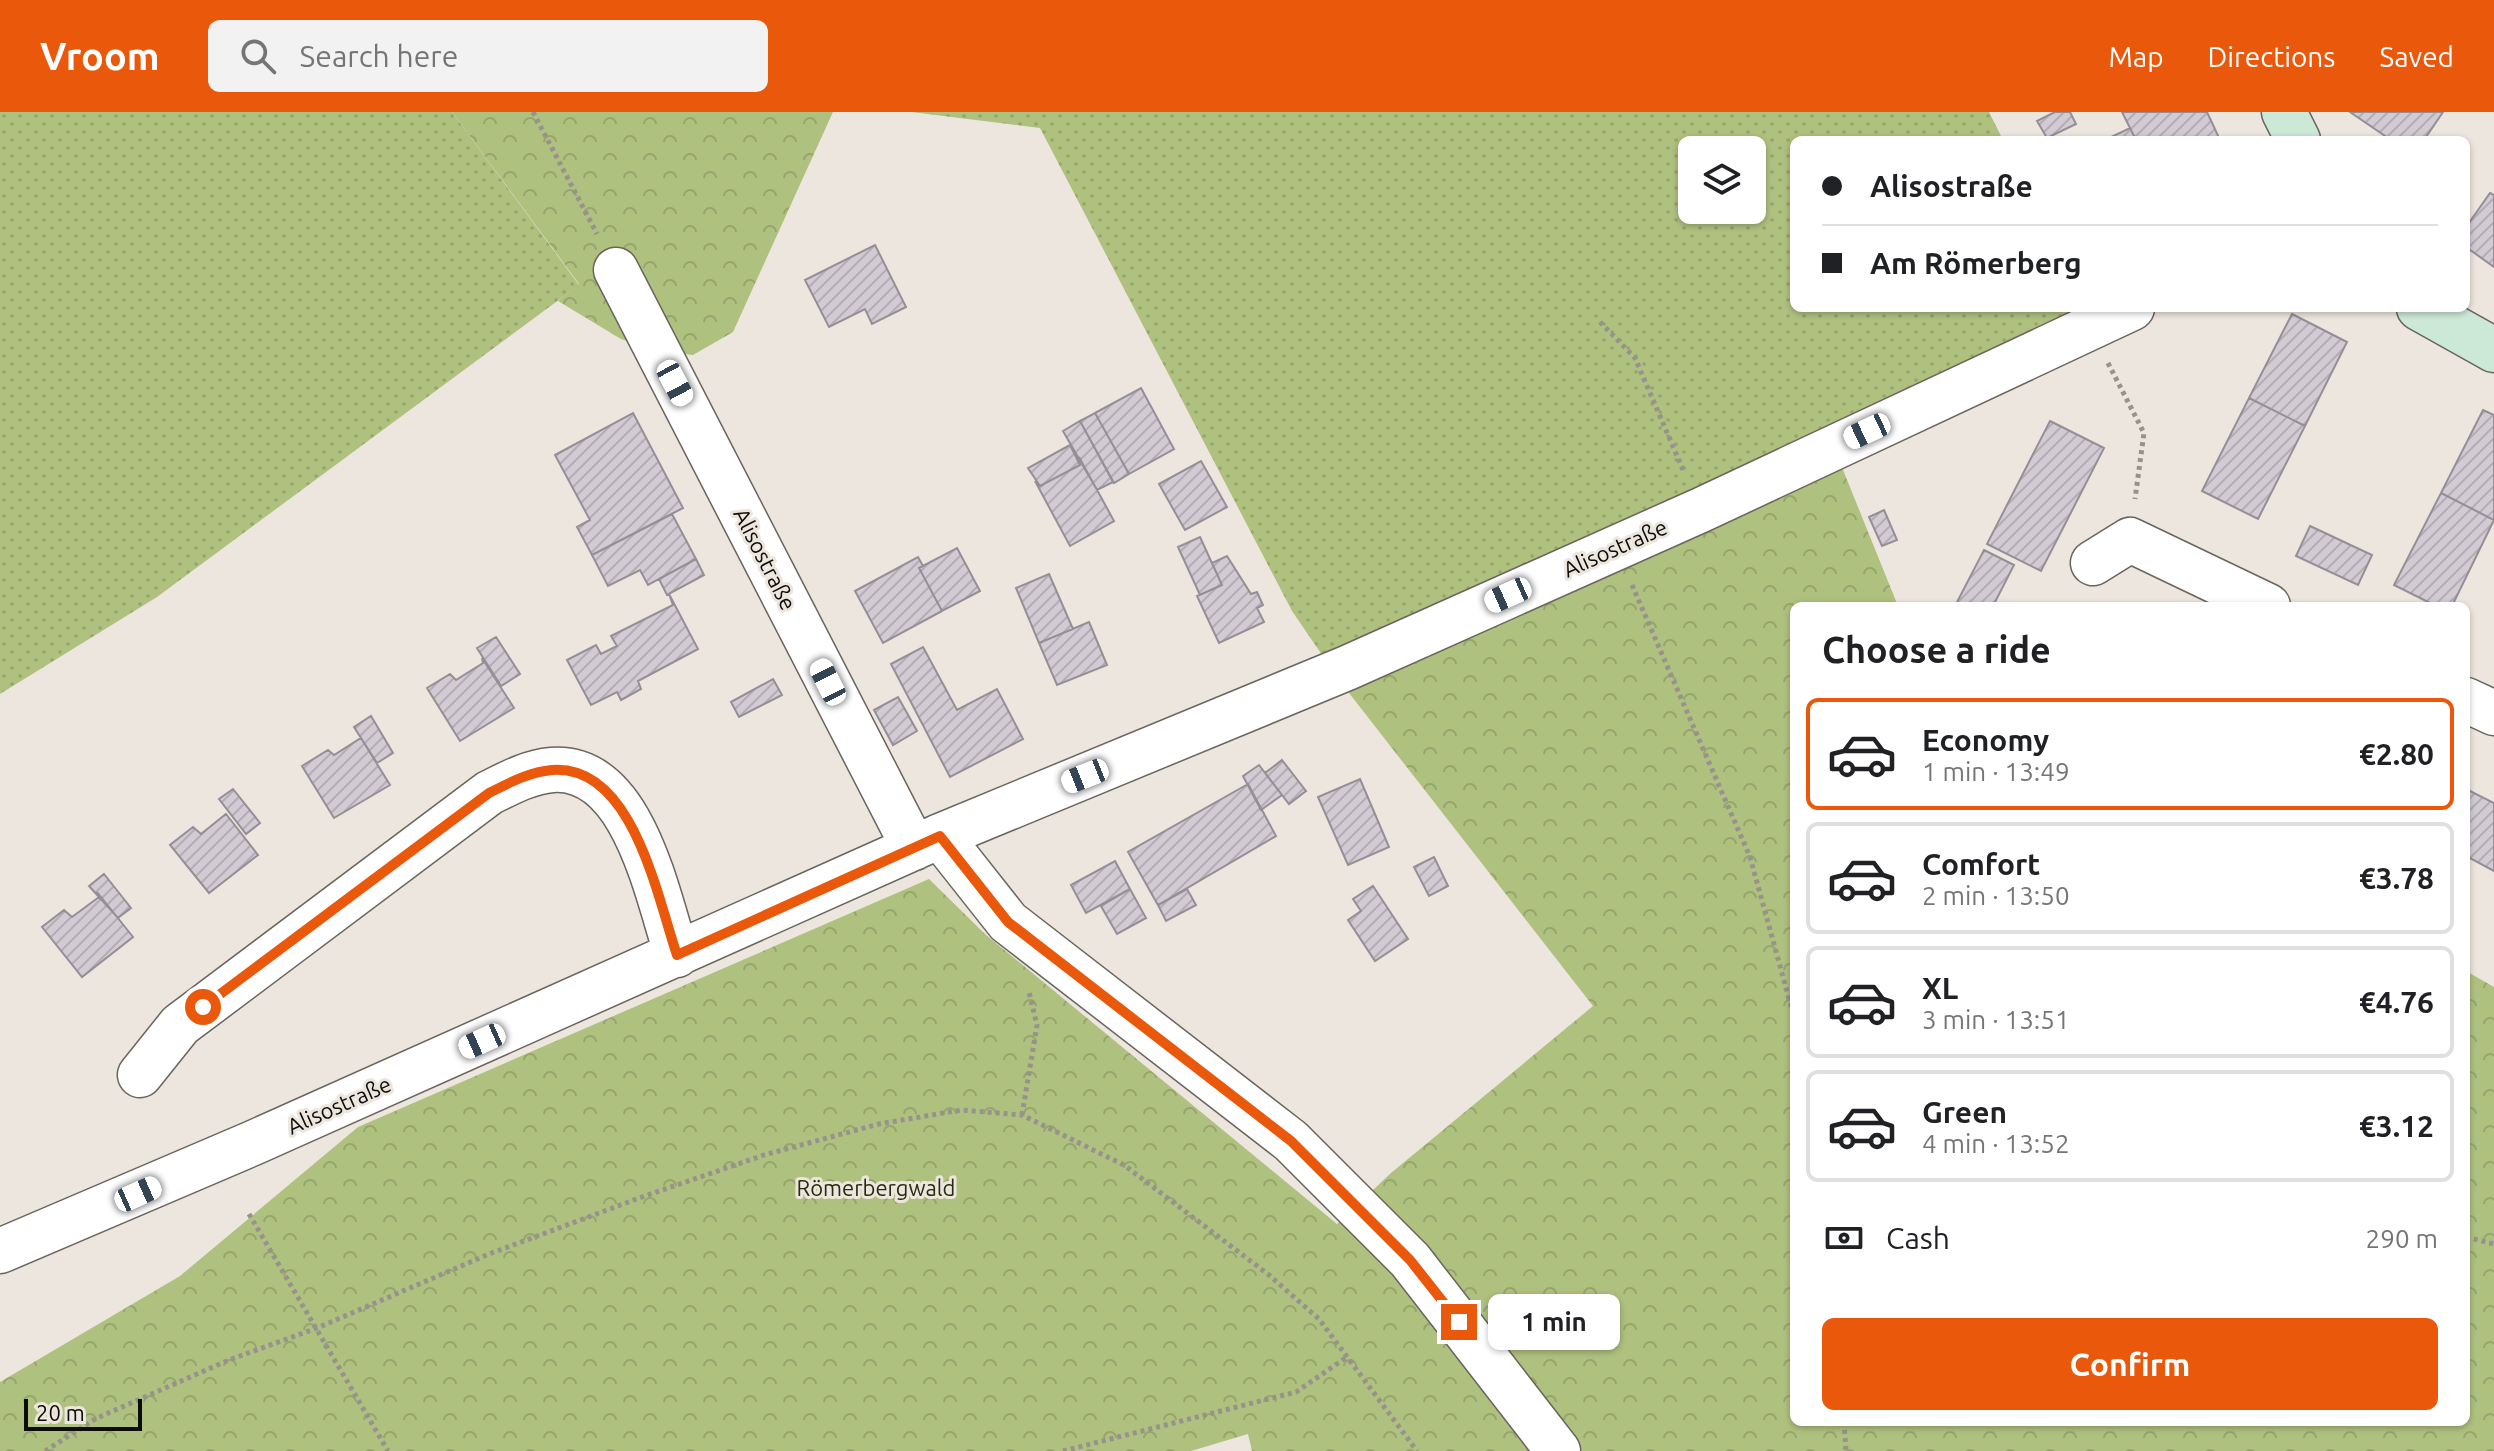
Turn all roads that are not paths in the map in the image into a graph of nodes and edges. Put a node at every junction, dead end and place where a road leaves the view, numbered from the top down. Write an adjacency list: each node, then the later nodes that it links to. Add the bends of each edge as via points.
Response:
1 (2284, 112): 2 (street)
2 (2296, 136)
3 (616, 270): 11 (street, Alisostraße)
4 (2123, 312): 11 (street, Alisostraße, via 1701,510 1347,668)
5 (2426, 312): 6 (street)
6 (2494, 350)
7 (2093, 563): 8 (street, via 2130,540)
8 (2260, 602)
9 (2470, 702): 10 (street)
10 (2494, 713)
11 (927, 842): 12 (street, Alisostraße); 15 (street, via 1008,922 1291,1141 1410,1260)
12 (677, 955): 13 (street, via 632,824 615,797 589,778 555,770 522,777 489,793 180,1025); 14 (street, Alisostraße)
13 (140, 1075)
14 (0, 1251)
15 (1558, 1451)

